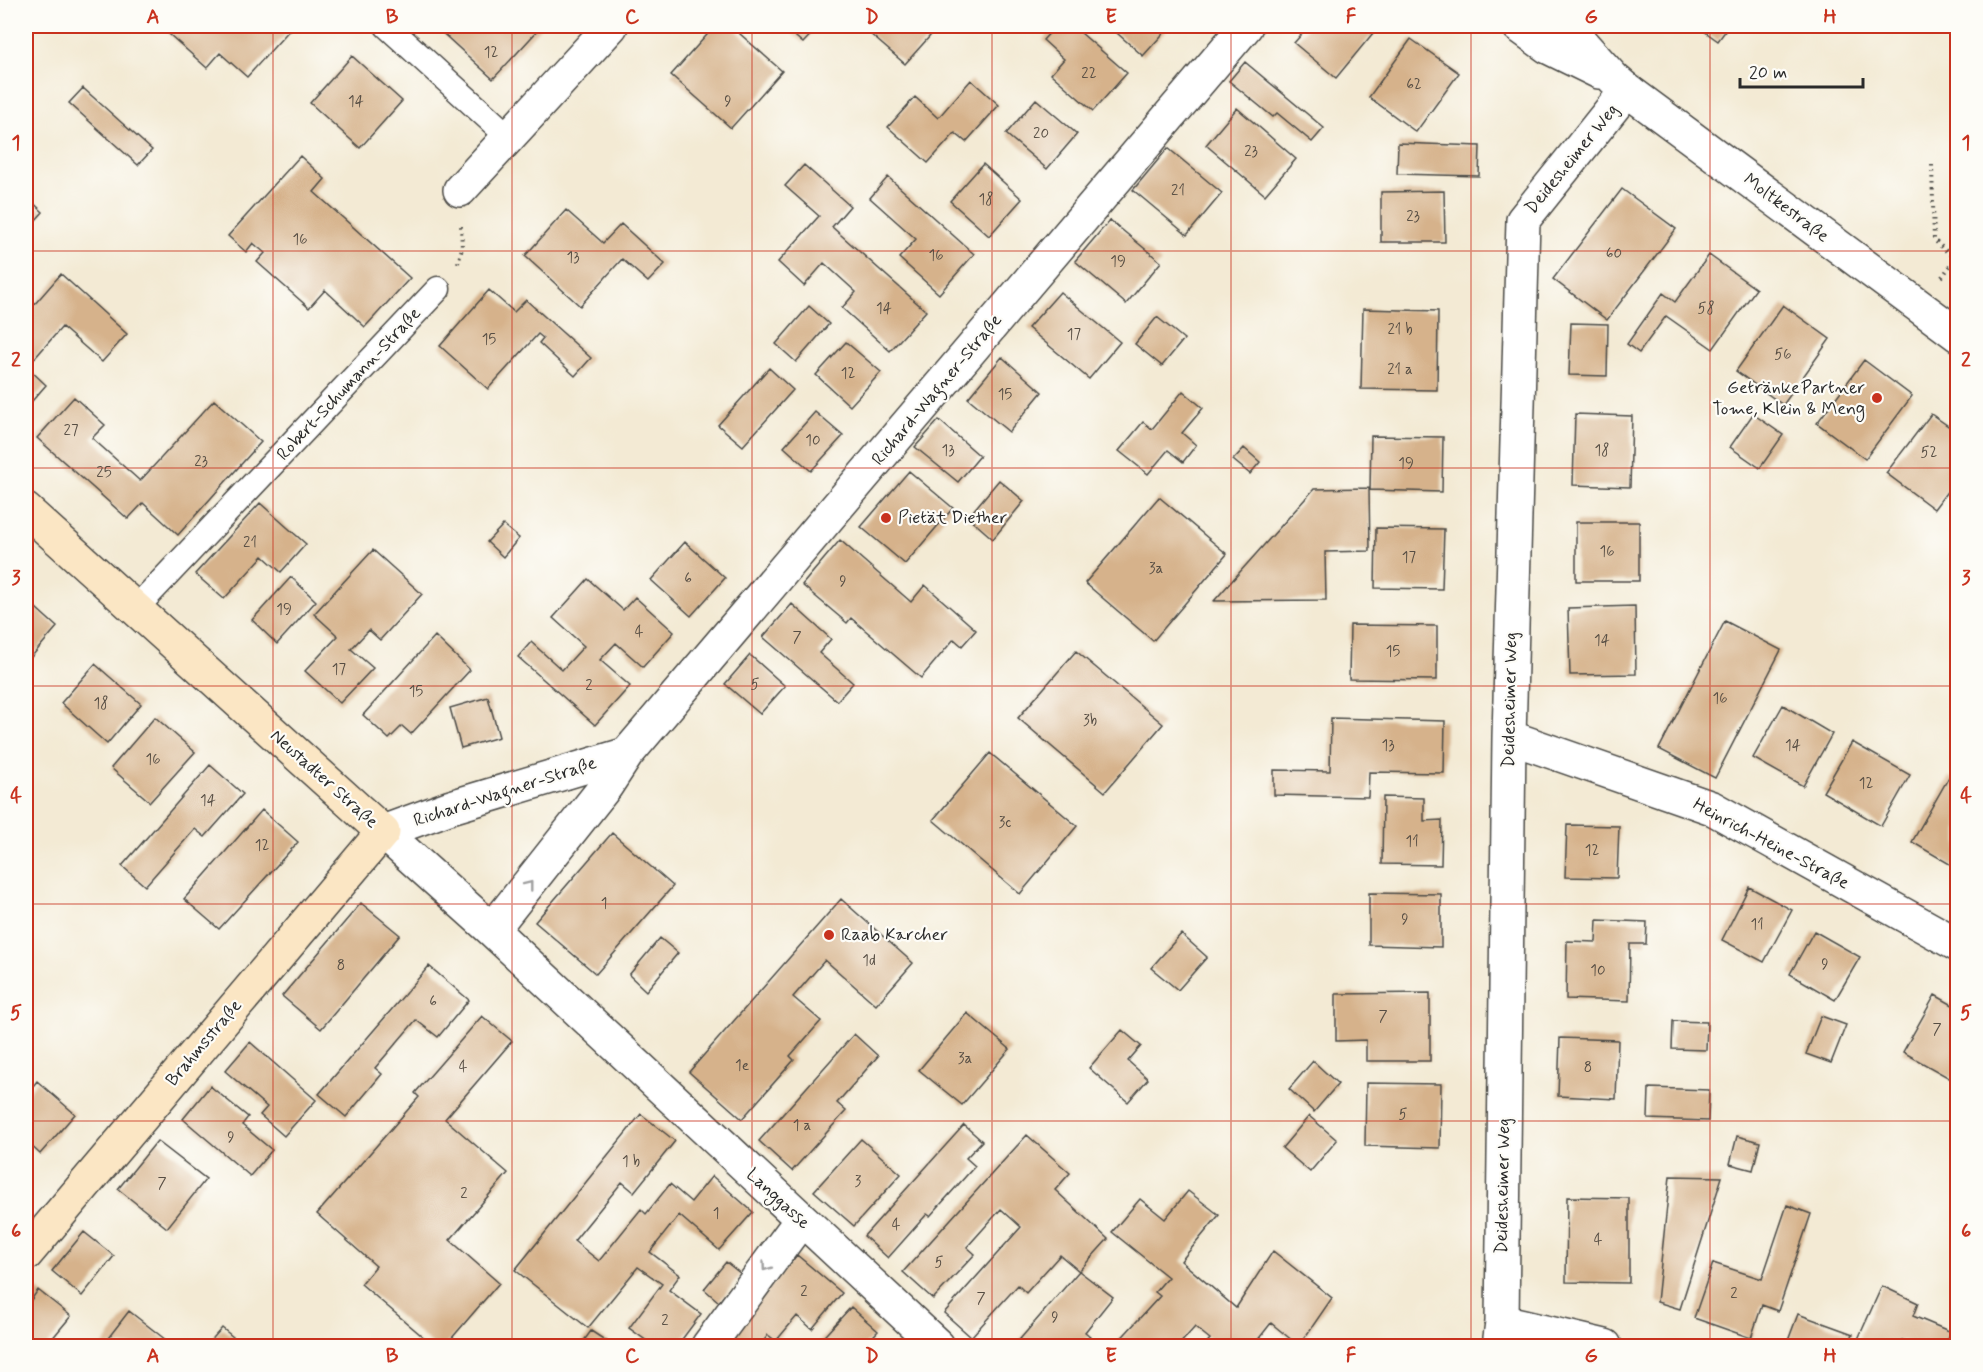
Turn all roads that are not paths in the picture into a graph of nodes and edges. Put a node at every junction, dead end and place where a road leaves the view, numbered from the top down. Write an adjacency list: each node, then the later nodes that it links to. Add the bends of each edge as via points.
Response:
1 (387, 26): 7 (lane)
2 (611, 26): 7 (street)
3 (1246, 26): 14 (street, Richard-Wagner-Straße)
4 (1519, 26): 6 (street, Moltkestraße)
5 (1566, 26): 6 (street, Moltkestraße)
6 (1621, 85): 10 (street, Moltkestraße); 13 (street, Deidesheimer Weg, via 1523,220)
7 (509, 137): 8 (street)
8 (460, 190)
9 (438, 289): 12 (lane, Robert-Schumann-Straße)
10 (1958, 335)
11 (26, 510): 12 (main road, Neustadter Straße)
12 (136, 608): 15 (main road, Neustadter Straße)
13 (1509, 737): 17 (street, Heinrich-Heine-Straße, via 1712,808); 21 (street, Deidesheimer Weg)
14 (627, 754): 15 (street, Richard-Wagner-Straße, via 451,807); 16 (street, Richard-Wagner-Straße, one-way to 14)
15 (383, 832): 16 (street, Neustadter Straße); 20 (main road, Brahmsstraße)
16 (492, 930): 18 (street, Neustadter Straße)
17 (1958, 945)
18 (619, 1051): 19 (street, Langgasse)
19 (801, 1220): 22 (street, one-way to 22); 23 (street, Langgasse)
20 (26, 1254)
21 (1500, 1334): 24 (street)
22 (708, 1347)
23 (938, 1347)
24 (1605, 1347)

